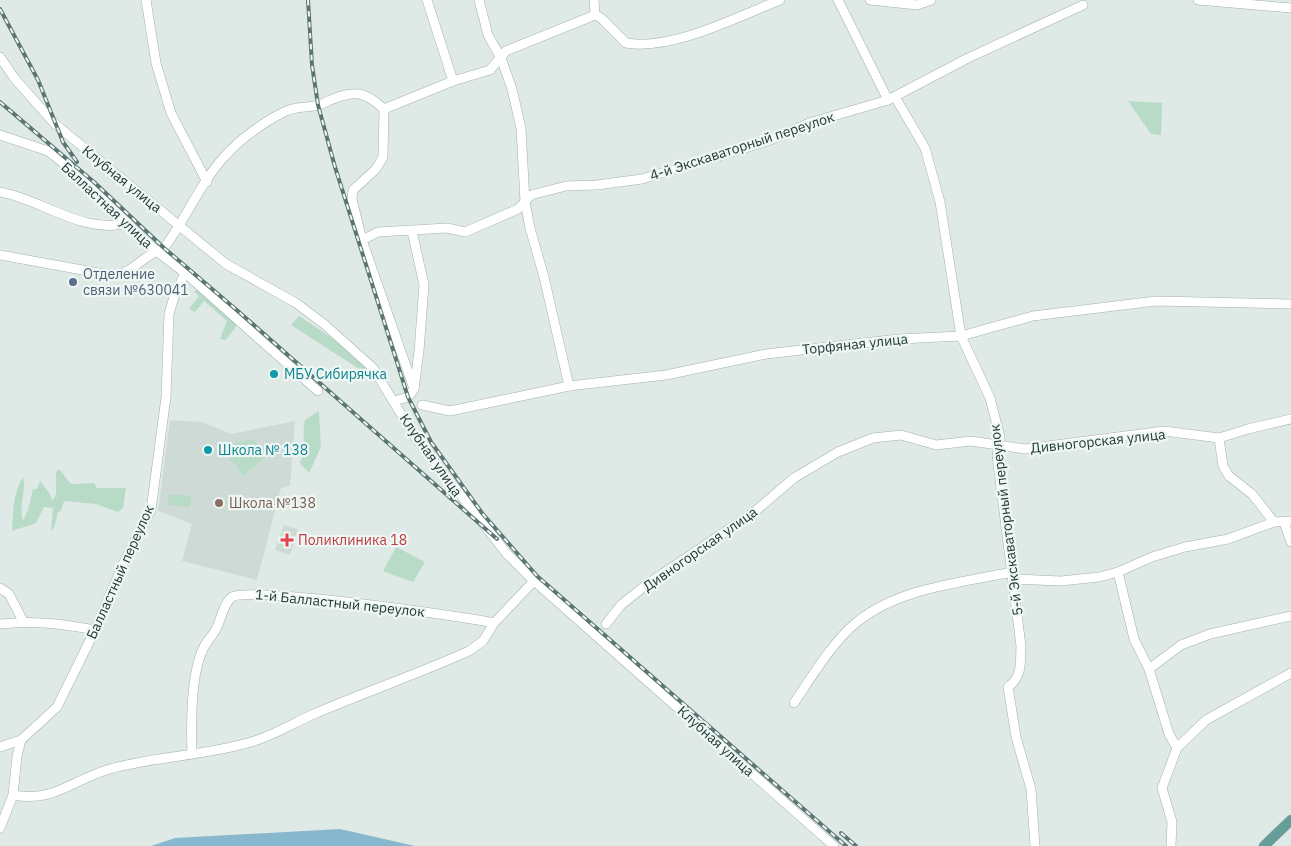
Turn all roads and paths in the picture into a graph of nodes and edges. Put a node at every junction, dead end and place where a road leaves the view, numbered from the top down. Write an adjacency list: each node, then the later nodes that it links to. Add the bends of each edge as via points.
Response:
1 (146, 0): 19 (street, via 156,63 171,113)
2 (427, 0): 15 (street)
3 (479, 0): 14 (street, via 488,35)
4 (594, 0): 12 (street)
5 (780, 0): 12 (street, via 673,41 650,45 626,43)
6 (838, 0): 16 (street, 5-й Экскаваторный переулок)
7 (870, 0): 8 (street, via 917,5)
8 (930, 0)
9 (1198, 0): 11 (street)
10 (1083, 6): 16 (street, 4-й Экскаваторный переулок, via 968,58)
11 (1291, 8)
12 (595, 15): 14 (street, via 506,51)
13 (0, 57): 23 (street, Клубная улица, via 55,124)
14 (501, 58): 15 (street, via 490,70); 21 (street, via 521,128)
15 (453, 81): 17 (street)
16 (891, 98): 21 (street, 4-й Экскаваторный переулок, via 809,123 768,141 642,179 566,186 531,195); 30 (street, 5-й Экскаваторный переулок, via 925,148 940,202)
17 (384, 109): 19 (street, via 364,93 286,111 250,134 225,156); 25 (street, via 383,157 376,169 353,190 352,199)
18 (0, 135): 22 (street, Балластная улица, via 48,151 72,169)
19 (207, 182): 23 (street)
20 (0, 192): 22 (street, via 97,226 113,227)
21 (525, 202): 24 (street, 4-й Экскаваторный переулок, via 518,209 465,232 447,228); 31 (street)
22 (128, 223): 26 (street, Балластная улица)
23 (180, 227): 26 (street, via 164,248); 34 (street, Клубная улица, via 226,264 296,303 324,324 373,368)
24 (412, 231): 25 (street, 4-й Экскаваторный переулок, via 378,232); 32 (street, via 424,285)
25 (362, 240): 32 (street)
26 (156, 250): 27 (street, via 118,276); 28 (street, Балластная улица)
27 (0, 255)
28 (185, 273): 33 (street, Балластная улица); 51 (street, Балластный переулок, via 169,314 166,397 151,510)
29 (1291, 304): 30 (street, Торфяная улица, via 1156,301 1033,316)
30 (961, 336): 31 (street, Торфяная улица, via 827,346 766,354 666,375); 38 (street, 5-й Экскаваторный переулок, via 990,398)
31 (569, 386): 35 (street, Торфяная улица, via 450,412)
32 (414, 389): 34 (street, via 408,397)
33 (318, 391)
34 (394, 402): 44 (street, Клубная улица, via 415,437 468,505 507,554)
35 (422, 405)
36 (1291, 419): 37 (street, Дивногорская улица)
37 (1219, 438): 38 (street, Дивногорская улица, via 1164,431 1025,449); 39 (street, via 1223,466 1228,476 1252,494)
38 (999, 445): 43 (street, 5-й Экскаваторный переулок, via 997,456); 50 (street, Дивногорская улица, via 971,441 936,445 889,435 838,452 794,478 753,513 646,586 621,605)
39 (1274, 522): 40 (street); 42 (street, via 1228,539 1160,555)
40 (1287, 522): 41 (street)
41 (1291, 542)
42 (1118, 572): 43 (street, via 1061,581); 52 (street, via 1134,639)
43 (1013, 576): 54 (street, via 941,587 892,600 873,610 855,623 825,658); 63 (street, 5-й Экскаваторный переулок, via 1021,646 1020,674 1008,687 1016,737 1031,789)
44 (534, 581): 48 (street); 62 (street, Клубная улица)
45 (0, 588): 47 (street, via 9,594)
46 (1291, 616): 52 (street, via 1210,634 1181,645)
47 (23, 621): 49 (street); 51 (street)
48 (494, 623): 58 (street, via 483,640 449,660 314,714 254,742); 58 (street, 1-й Балластный переулок, via 315,598 233,595 226,602 217,628 199,659 190,718)
49 (0, 624)
50 (606, 624)
51 (95, 630): 55 (street, Балластный переулок, via 57,707)
52 (1149, 669): 57 (street, via 1169,734)
53 (1291, 673): 57 (street, via 1206,720)
54 (794, 703)
55 (22, 740): 56 (street, Балластный переулок); 59 (street)
56 (0, 747)
57 (1177, 748): 64 (street, via 1162,788 1172,822)
58 (192, 754): 59 (street, via 108,769 54,794 25,798)
59 (13, 795): 61 (street)
60 (1291, 820): 65 (main road)
61 (0, 828)
62 (834, 846)
63 (1034, 846)
64 (1171, 846)
65 (1264, 846)

